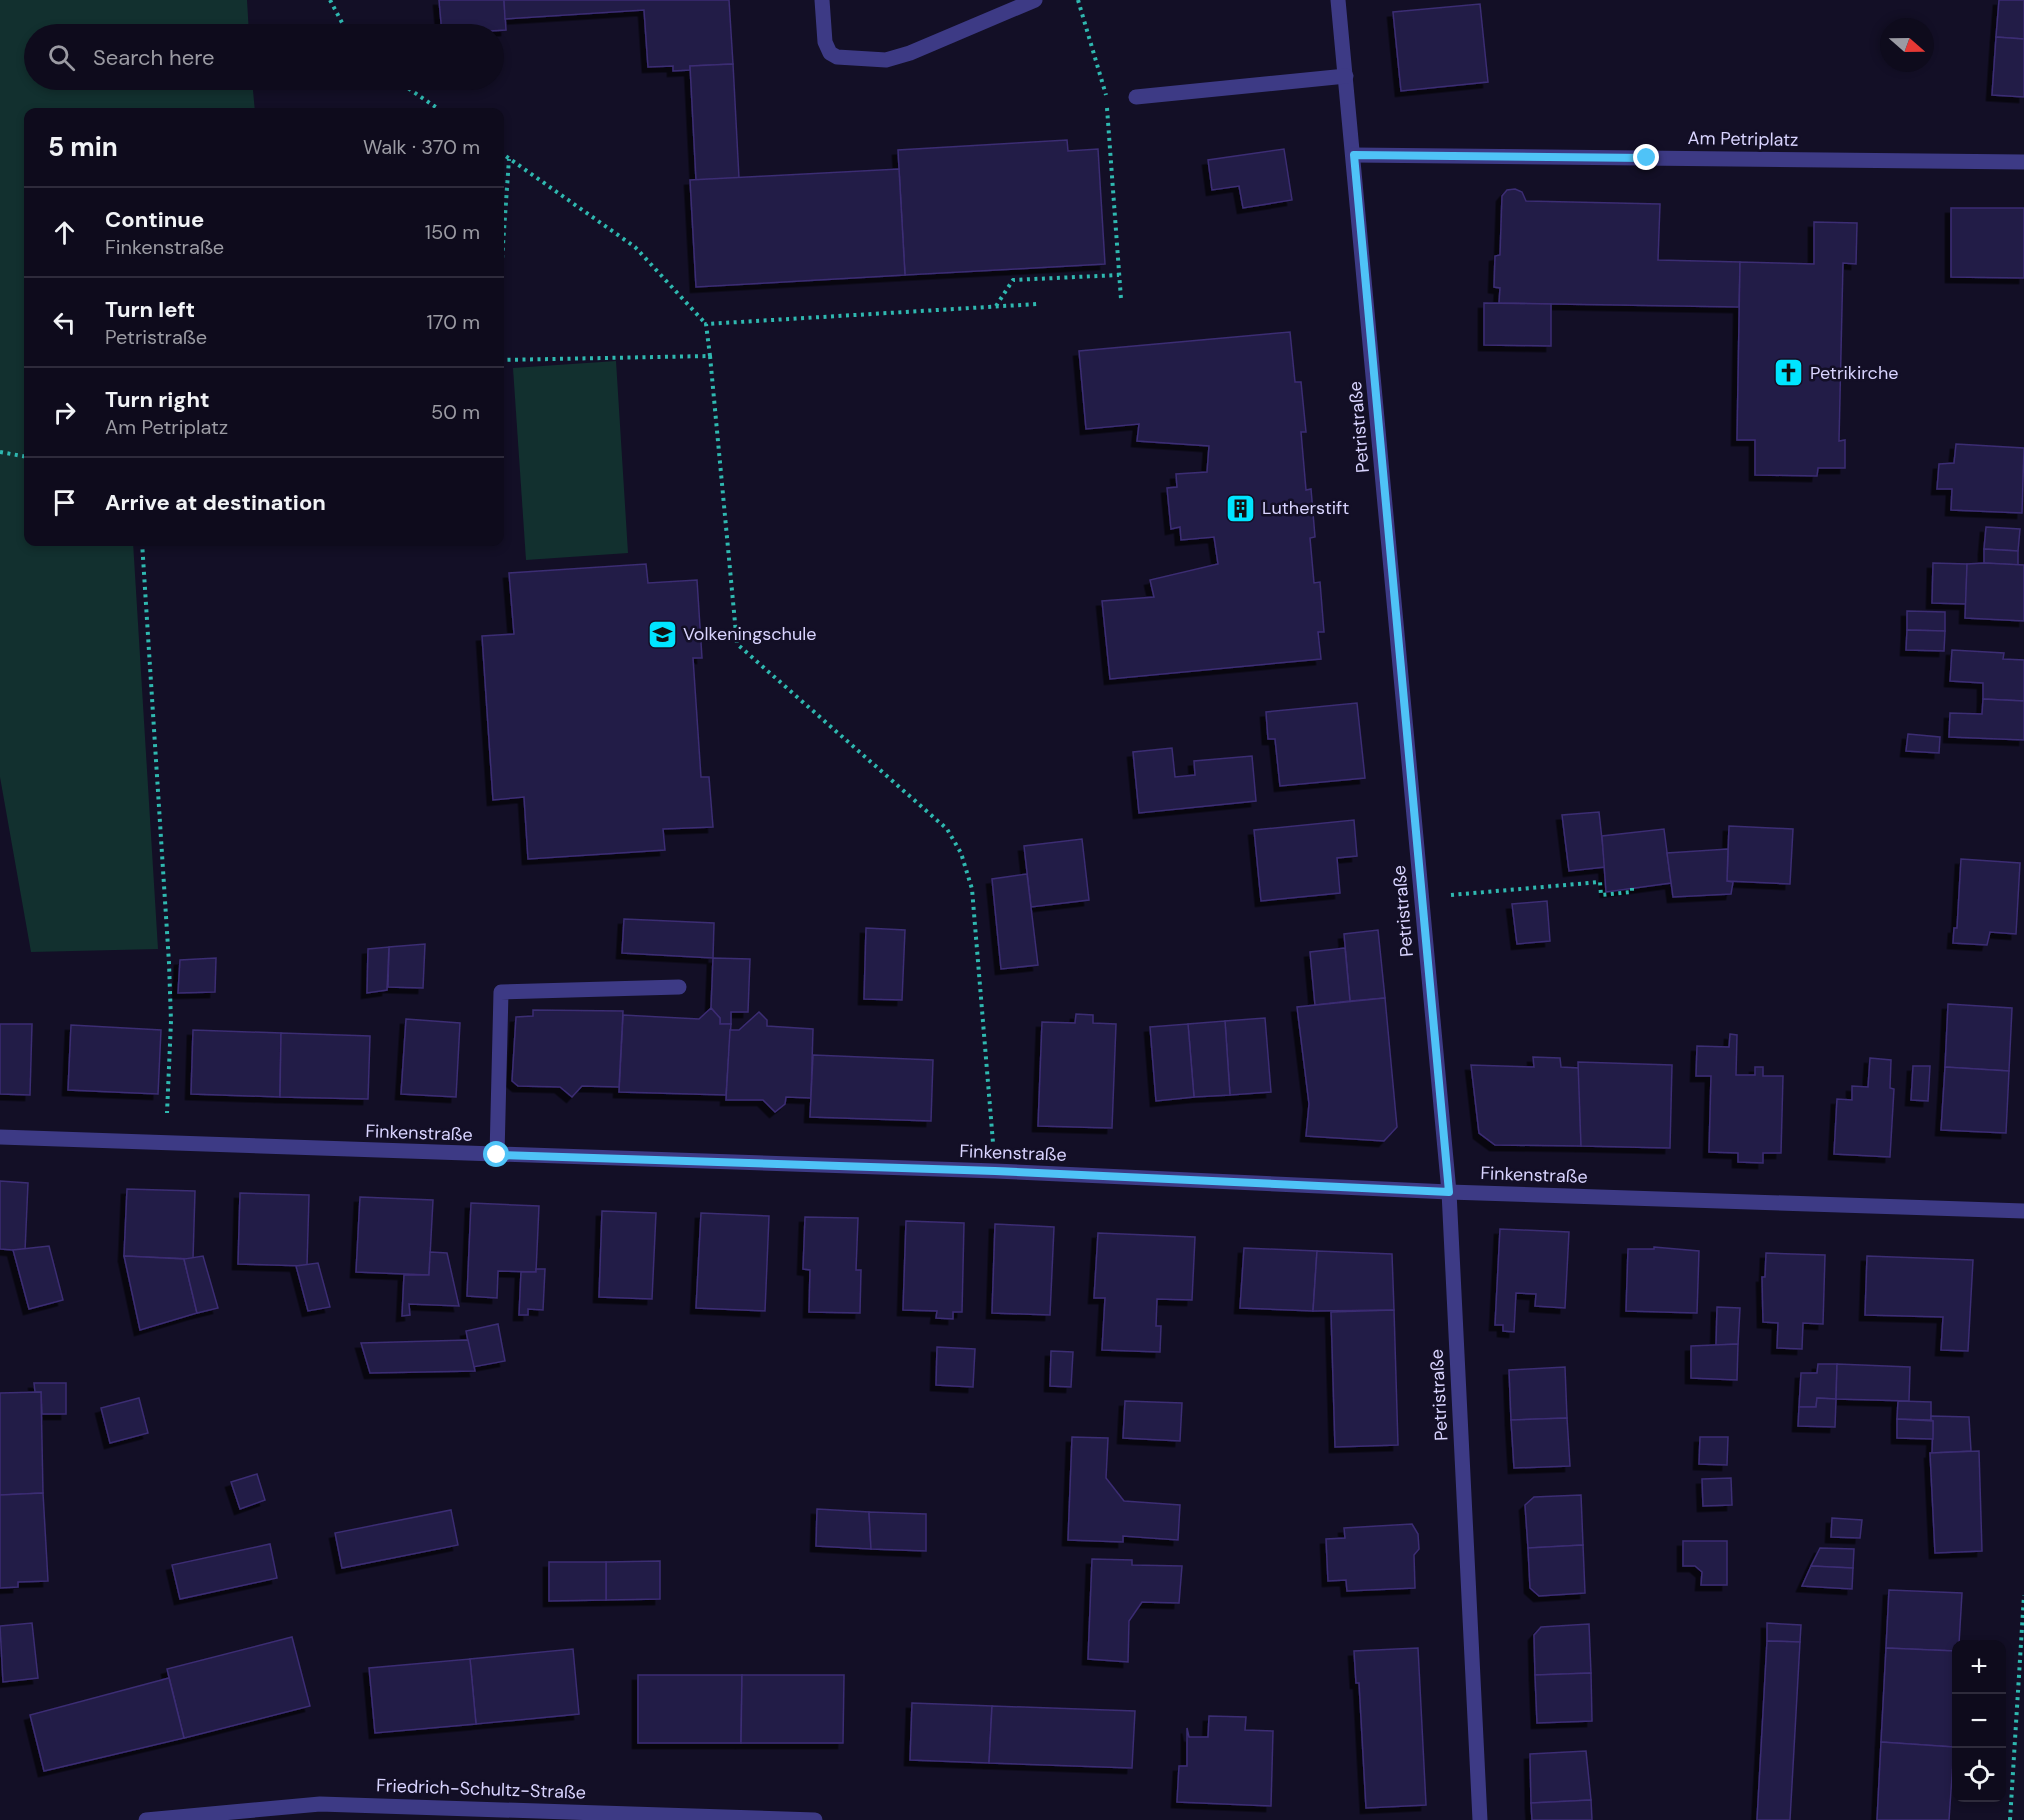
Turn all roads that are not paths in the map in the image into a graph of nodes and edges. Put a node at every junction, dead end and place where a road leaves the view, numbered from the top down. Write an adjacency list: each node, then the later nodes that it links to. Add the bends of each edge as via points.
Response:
1 (822, 0): 2 (street, via 825,42 830,53 837,57 886,60)
2 (1035, 0)
3 (1338, 0): 4 (street, Petristraße)
4 (1346, 76): 5 (street); 6 (street, Petristraße)
5 (1136, 97)
6 (1354, 155): 7 (street, Am Petriplatz); 11 (street, Petristraße)
7 (2024, 162)
8 (679, 987): 10 (street, via 501,992)
9 (0, 1137): 10 (street, Finkenstraße)
10 (497, 1155): 11 (street, Finkenstraße, via 995,1171)
11 (1449, 1192): 12 (street, Finkenstraße); 16 (street, Petristraße)
12 (2024, 1211)
13 (485, 1814): 14 (street, Friedrich-Schultz-Straße, via 320,1804); 15 (street, Friedrich-Schultz-Straße)
14 (146, 1820)
15 (815, 1820)
16 (1480, 1820)

